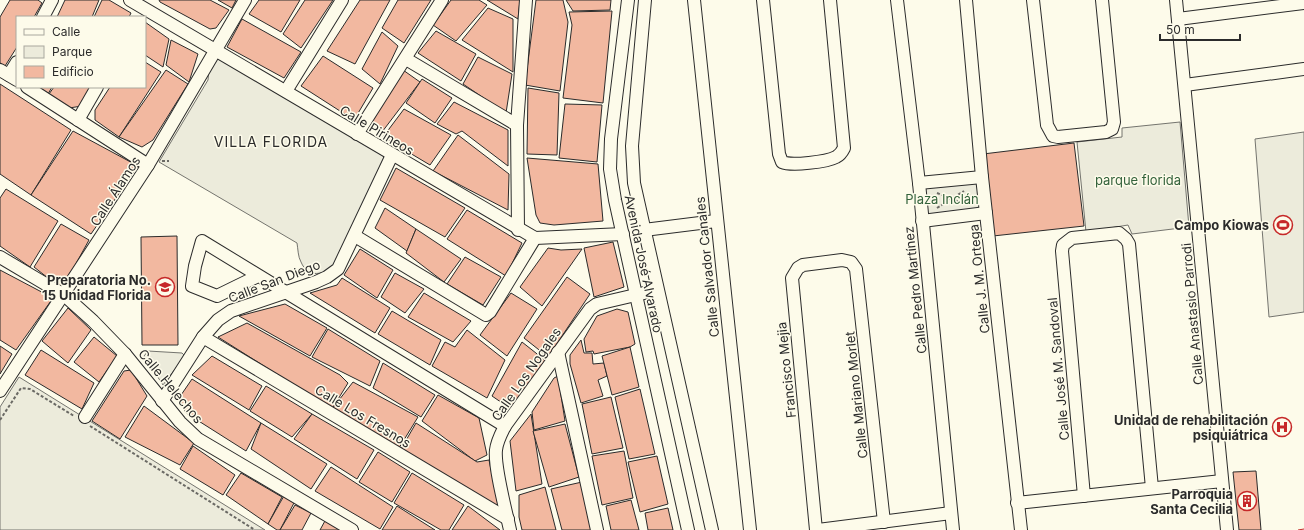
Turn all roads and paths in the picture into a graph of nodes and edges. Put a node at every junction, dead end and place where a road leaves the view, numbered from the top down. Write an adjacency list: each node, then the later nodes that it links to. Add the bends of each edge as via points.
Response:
1 (52, 0): 19 (street)
2 (130, 0): 18 (street, Calle Pirineos)
3 (245, 0): 21 (street, Calle Álamos)
4 (342, 0): 29 (street)
5 (442, 0): 22 (street)
6 (526, 0): 31 (street)
7 (628, 0): 45 (street, Avenida José Alvarado, via 610,159 615,200)
8 (645, 0): 44 (street, Avenida José Alvarado, via 632,146 634,183)
9 (694, 0): 42 (street, Calle Salvador Canales)
10 (762, 0): 11 (street, via 778,154 782,162 791,165 832,159 841,153 844,142)
11 (830, 0)
12 (898, 0): 36 (street, Calle Pedro Martínez)
13 (966, 0): 35 (street, Calle J. M. Ortega)
14 (1033, 0): 15 (street, via 1047,125 1053,136 1063,137 1112,129 1114,114)
15 (1102, 0)
16 (1176, 0): 20 (street, Calle Anastasio Parrodi)
17 (1304, 3): 20 (street)
18 (141, 8): 21 (street, Calle Pirineos)
19 (44, 16)
20 (1178, 19): 26 (street, Calle Anastasio Parrodi)
21 (216, 51): 29 (street, Calle Pirineos); 34 (street, Calle Álamos)
22 (406, 59): 31 (street); 32 (street)
23 (16, 64): 25 (street)
24 (1304, 69): 26 (street)
25 (9, 75)
26 (1185, 86): 63 (street, Calle Anastasio Parrodi)
27 (29, 88): 30 (street)
28 (96, 88): 30 (street)
29 (286, 91): 32 (street, Calle Pirineos)
30 (78, 120): 34 (street)
31 (516, 125): 43 (street)
32 (357, 134): 33 (street, Calle Pirineos)
33 (392, 155): 43 (street, Calle Pirineos); 46 (street, Calle San Diego)
34 (148, 165): 54 (street, Calle Álamos)
35 (982, 177): 36 (street); 40 (street, Calle J. M. Ortega)
36 (919, 183): 38 (path); 41 (street, Calle Pedro Martínez)
37 (968, 188): 38 (path)
38 (950, 199): 39 (path); 41 (path)
39 (969, 205)
40 (986, 213): 41 (street); 66 (street, Calle J. M. Ortega)
41 (922, 220): 67 (street, Calle Pedro Martínez)
42 (716, 221): 44 (street); 75 (street, Calle Salvador Canales)
43 (518, 230): 47 (street, Calle Pirineos)
44 (644, 230): 51 (street, Avenida José Alvarado)
45 (623, 234): 47 (street, Calle Pirineos); 53 (street, Avenida José Alvarado)
46 (355, 236): 47 (street, via 486,315); 52 (street, Calle San Diego, via 338,269 327,277)
47 (535, 238)
48 (0, 257): 54 (street, Calle Helechos)
49 (854, 265): 68 (street, Calle Mariano Morlet); 76 (street, Francisco Mejia, via 842,260 803,265 792,278)
50 (258, 276): 50 (street, via 202,241 192,286 217,296); 52 (street)
51 (657, 290): 53 (street, Calle Los Nogales); 74 (street, Avenida José Alvarado)
52 (286, 293): 55 (street, Calle San Diego, via 231,311 218,320); 62 (street)
53 (636, 294): 56 (street, Calle Los Nogales, via 597,304 590,309); 73 (street, Avenida José Alvarado)
54 (64, 295): 57 (street, Calle Helechos, via 94,321); 58 (street, Calle Álamos)
55 (203, 338): 59 (street, Calle San Diego); 69 (street, Calle Los Fresnos)
56 (558, 352): 62 (street, Calle Los Nogales); 72 (street)
57 (125, 354): 59 (street, Calle Helechos); 60 (street)
58 (0, 391)
59 (162, 401): 71 (street, Calle Helechos, via 198,439)
60 (82, 419): 61 (path, via 30,389 22,388); 70 (path)
61 (0, 420)
62 (505, 426): 69 (street, Calle Los Nogales, via 496,450)
63 (1222, 481): 64 (street); 79 (street, Calle Anastasio Parrodi)
64 (1152, 488): 65 (street); 65 (street, Calle José M. Sandoval, via 1129,244 1122,235 1113,233 1077,236 1067,240 1062,251)
65 (1084, 496): 66 (street)
66 (1017, 503): 78 (street, Calle J. M. Ortega)
67 (951, 514): 68 (street); 77 (street, Calle Pedro Martínez)
68 (884, 522): 76 (street)
69 (509, 525)
70 (255, 530)
71 (352, 530)
72 (597, 530)
73 (688, 530)
74 (712, 530)
75 (750, 530)
76 (817, 530)
77 (953, 530)
78 (1021, 530)
79 (1227, 530)

